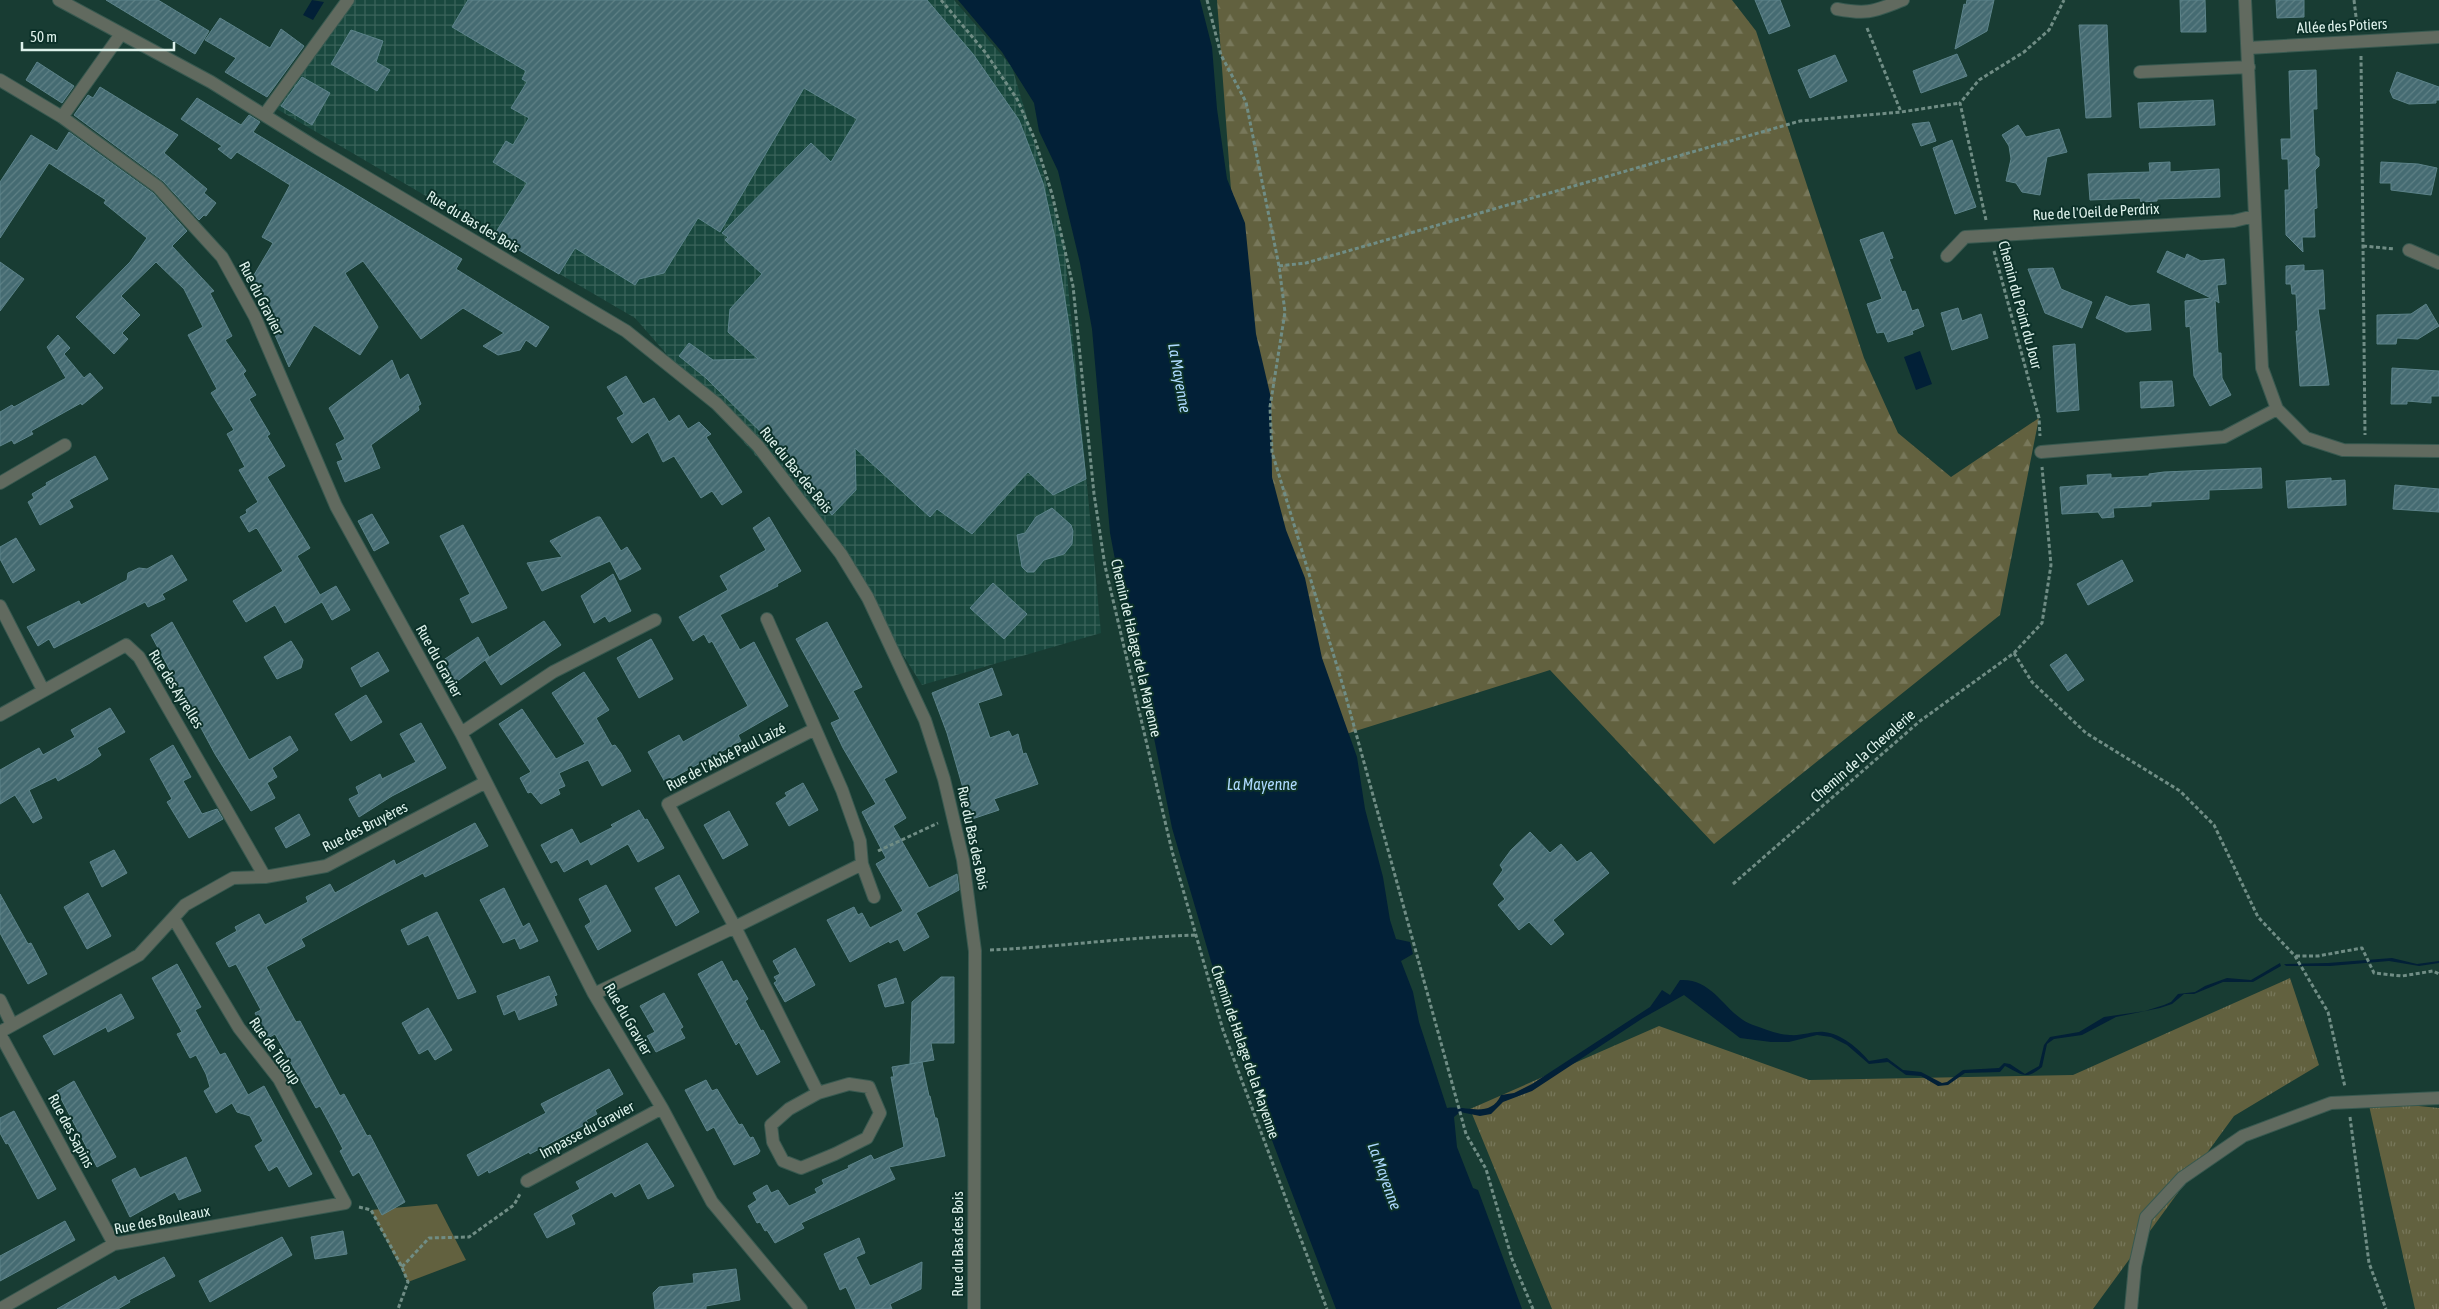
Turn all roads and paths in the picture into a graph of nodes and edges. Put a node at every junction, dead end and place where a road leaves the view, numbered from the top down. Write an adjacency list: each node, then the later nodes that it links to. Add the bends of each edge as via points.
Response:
1 (59, 0): 11 (street, Rue du Bas des Bois)
2 (348, 0): 20 (street)
3 (941, 0): 51 (path, Chemin de Halage de la Mayenne, via 985,52 1017,99 1035,140 1052,194 1073,286 1094,494 1105,566 1172,851)
4 (1207, 0): 28 (path, via 1220,55 1246,102)
5 (1903, 0): 10 (street)
6 (2064, 0): 18 (path, via 2049,30 2024,52 1979,80)
7 (2245, 0): 14 (street)
8 (2354, 0): 13 (path)
9 (1837, 9): 10 (street)
10 (1861, 13): 19 (path)
11 (121, 34): 20 (street, Rue du Bas des Bois); 21 (street)
12 (2439, 37): 13 (street, Allée des Potiers)
13 (2361, 42): 14 (street, Allée des Potiers); 24 (path)
14 (2248, 48): 15 (street)
15 (2249, 67): 16 (street); 22 (street)
16 (2140, 72)
17 (0, 80): 21 (street, Rue du Gravier)
18 (1960, 103): 19 (path); 23 (path, Chemin du Point du Jour)
19 (1901, 112): 28 (path, via 1800,121 1315,260)
20 (265, 114): 44 (street, Rue du Bas des Bois, via 626,331 717,404 758,446 801,500 841,554 868,598 925,720)
21 (62, 117): 42 (street, Rue du Gravier, via 158,187 222,257 254,318 336,506)
22 (2254, 216): 23 (street, Rue de l'Oeil de Perdrix, via 2234,221); 29 (street, via 2262,368)
23 (1990, 234): 26 (street, Rue de l'Oeil de Perdrix, via 1965,237); 33 (path, Chemin du Point du Jour, via 2039,418)
24 (2363, 246): 25 (path); 31 (path)
25 (2409, 250): 27 (street)
26 (1947, 256)
27 (2439, 263)
28 (1280, 266): 72 (path, via 1285,312 1270,407 1272,452 1343,686 1466,1134 1486,1169 1512,1259)
29 (2277, 409): 31 (street, via 2306,438 2343,450); 33 (street, via 2224,437)
30 (65, 445): 34 (street)
31 (2366, 450): 32 (street)
32 (2439, 451)
33 (2041, 452): 38 (path, Chemin du Point du Jour, via 2051,565 2042,622)
34 (0, 483)
35 (0, 606): 39 (street)
36 (655, 620): 42 (street, via 553,672)
37 (767, 620): 41 (street)
38 (2014, 653): 47 (path, Chemin de la Chevalerie, via 1920,721); 53 (path, via 2032,682 2086,734 2180,791 2214,825 2258,917)
39 (43, 690): 40 (street, Rue des Ayrelles); 46 (street, Rue des Ayrelles, via 126,645 139,657)
40 (0, 715)
41 (816, 729): 45 (street, via 860,841); 50 (street, Rue de l'Abbé Paul Laizé, via 668,804)
42 (460, 733): 43 (street, Rue du Gravier)
43 (486, 782): 46 (street, Rue des Bruyères, via 326,866); 55 (street, Rue du Gravier)
44 (954, 816): 45 (path); 52 (street, Rue du Bas des Bois)
45 (861, 861): 48 (street); 50 (street)
46 (265, 877): 49 (street, Rue des Bruyères, via 233,878 186,905)
47 (1733, 884)
48 (874, 897)
49 (174, 919): 57 (street, Rue des Bruyères, via 139,955); 64 (street, Rue de Tuloup, via 239,1028 279,1079)
50 (735, 927): 55 (street); 59 (street, Rue de l'Abbé Paul Laizé)
51 (1197, 935): 52 (path); 71 (path, Chemin de Halage de la Mayenne, via 1223,1030)
52 (975, 951): 70 (street, Rue du Bas des Bois)
53 (2295, 956): 54 (path, via 2318,956 2362,948 2374,972 2402,976 2432,971); 61 (path, via 2328,1012)
54 (2439, 974)
55 (594, 994): 62 (street, Rue du Gravier)
56 (0, 1000): 57 (street)
57 (12, 1025): 58 (street, Rue des Bruyères)
58 (0, 1033): 65 (street, Rue des Sapins)
59 (818, 1093): 59 (street, via 849,1084 869,1087 880,1113 867,1138 801,1168 783,1161 773,1142 771,1125 789,1109)
60 (2439, 1098): 61 (street)
61 (2348, 1102): 73 (street, via 2331,1103 2243,1136 2182,1178 2146,1217 2135,1266); 74 (path, via 2369,1263)
62 (662, 1108): 63 (street, Impasse du Gravier); 69 (street, Rue du Gravier, via 712,1202)
63 (527, 1181): 66 (path, via 514,1205 469,1237 429,1238)
64 (345, 1203): 65 (street, Rue des Bouleaux); 66 (path, via 371,1210)
65 (114, 1244): 67 (street, Rue des Bouleaux)
66 (402, 1267): 68 (path, via 408,1282)
67 (0, 1309)
68 (398, 1309)
69 (801, 1309)
70 (974, 1309)
71 (1327, 1309)
72 (1533, 1309)
73 (2132, 1309)
74 (2386, 1309)

